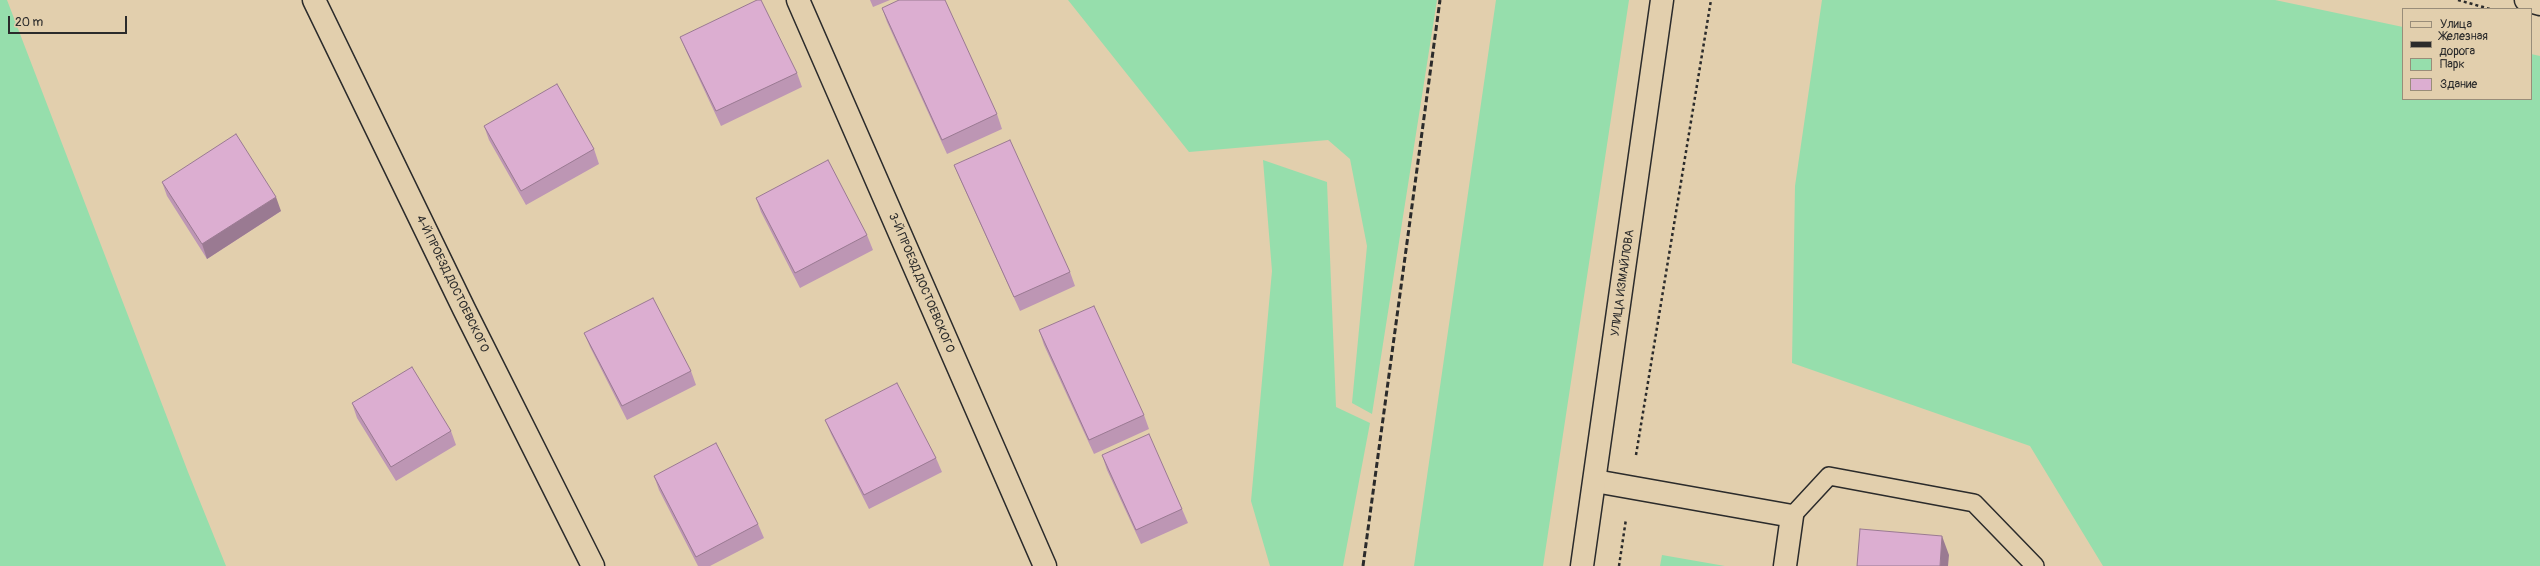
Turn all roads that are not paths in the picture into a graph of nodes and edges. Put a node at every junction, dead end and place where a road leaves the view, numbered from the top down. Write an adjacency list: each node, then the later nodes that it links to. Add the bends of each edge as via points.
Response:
1 (314, 0): 8 (street, 4-Й ПРОЕЗД ДОСТОЕВСКОГО, via 464,309)
2 (798, 0): 9 (street, 3-Й ПРОЕЗД ДОСТОЕВСКОГО)
3 (1662, 0): 6 (street, УЛИЦА ИЗМАЙЛОВА)
4 (2526, 0): 5 (street)
5 (2540, 4)
6 (1595, 481): 7 (street); 10 (street, УЛИЦА ИЗМАЙЛОВА)
7 (1792, 516): 11 (street); 12 (lane, via 1829,476 1974,503)
8 (593, 566)
9 (1045, 566)
10 (1582, 566)
11 (1786, 566)
12 (2035, 566)

